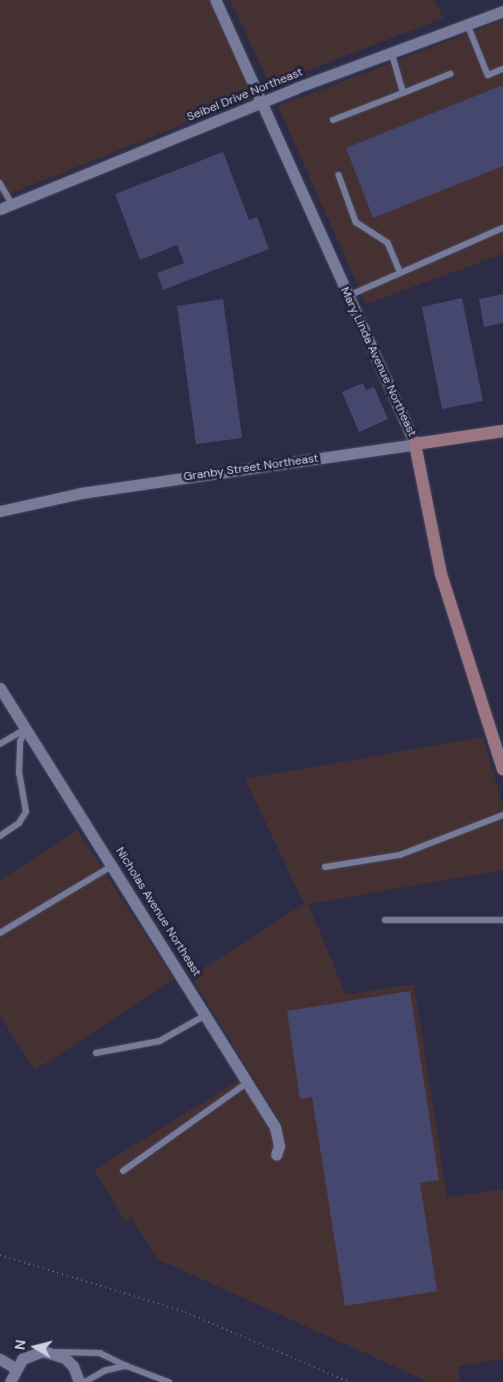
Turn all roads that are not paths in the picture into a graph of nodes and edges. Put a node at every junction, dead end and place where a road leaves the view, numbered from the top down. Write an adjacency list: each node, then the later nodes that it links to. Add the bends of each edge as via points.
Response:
1 (215, 0): 8 (street, Mary Linda Avenue Northeast)
2 (503, 11): 3 (street, Seibel Drive Northeast)
3 (468, 25): 4 (street, Seibel Drive Northeast); 5 (lane, via 488,75)
4 (392, 55): 7 (lane); 8 (street, Seibel Drive Northeast)
5 (503, 69)
6 (450, 74): 7 (lane)
7 (403, 93): 9 (lane)
8 (262, 102): 12 (street, Seibel Drive Northeast); 16 (street, Mary Linda Avenue Northeast)
9 (333, 120)
10 (339, 175): 15 (lane, via 356,222 388,243)
11 (0, 183): 12 (lane)
12 (12, 204): 13 (street, Seibel Drive Northeast)
13 (0, 209)
14 (503, 228): 15 (lane)
15 (400, 271): 16 (lane)
16 (348, 296): 18 (street, Mary Linda Avenue Northeast)
17 (503, 431): 18 (street, Granby Street Northeast)
18 (416, 444): 19 (street, Granby Street Northeast, via 81,493); 23 (street, Mary Linda Avenue Northeast, via 441,574)
19 (0, 511)
20 (0, 688): 21 (street, Nicholas Avenue Northeast)
21 (26, 729): 22 (lane); 25 (lane, via 20,742 19,774 26,812 20,823); 26 (street, Nicholas Avenue Northeast)
22 (0, 744)
23 (503, 769)
24 (503, 815): 27 (lane, via 400,855)
25 (0, 836)
26 (113, 865): 30 (lane); 31 (street, Nicholas Avenue Northeast)
27 (326, 867)
28 (385, 920): 29 (lane)
29 (503, 920)
30 (0, 933)
31 (206, 1015): 32 (lane, via 160,1040); 33 (street, Nicholas Avenue Northeast)
32 (96, 1053)
33 (247, 1083): 34 (street, Nicholas Avenue Northeast, via 278,1135); 35 (lane)
34 (276, 1155)
35 (123, 1171)
36 (54, 1353): 38 (lane, via 100,1353); 39 (street, via 32,1354); 41 (street, via 73,1366)
37 (0, 1359): 39 (street)
38 (127, 1366): 42 (lane, via 105,1371); 43 (lane)
39 (15, 1368): 40 (street)
40 (10, 1382)
41 (79, 1382)
42 (86, 1382)
43 (169, 1382)

